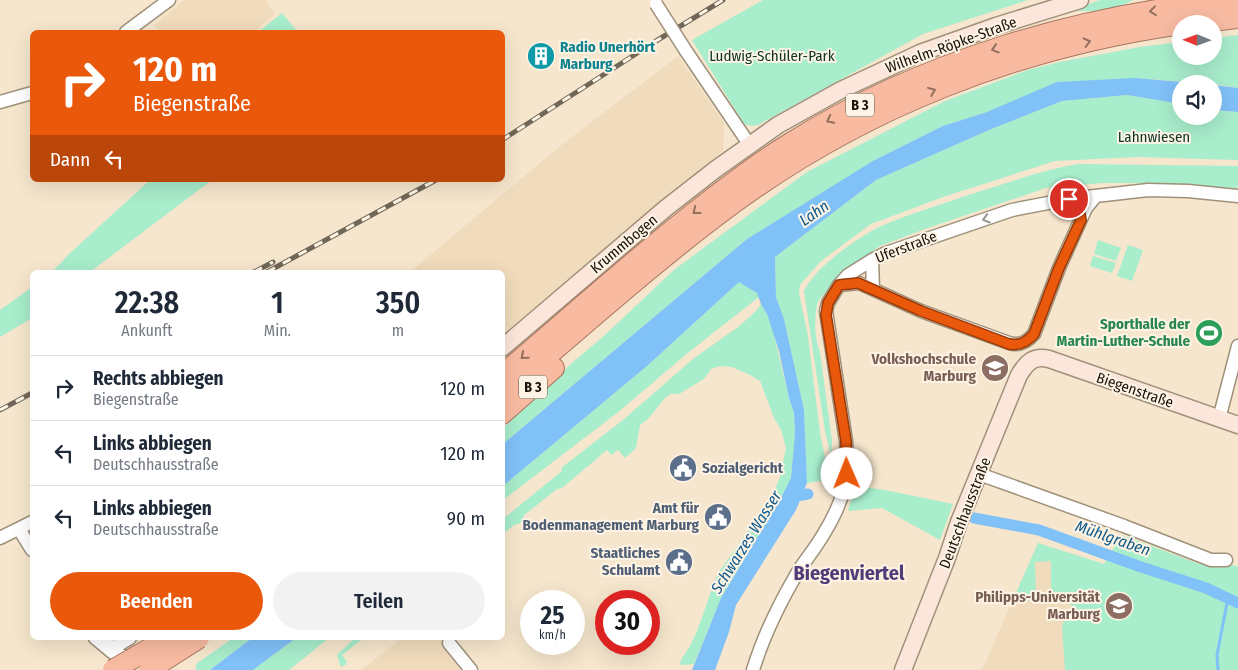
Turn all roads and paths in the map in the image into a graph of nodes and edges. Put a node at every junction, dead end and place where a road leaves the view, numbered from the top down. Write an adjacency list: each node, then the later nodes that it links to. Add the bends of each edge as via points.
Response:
1 (169, 0): 8 (street)
2 (1080, 0): 11 (main road, Wilhelm-Röpke-Straße, via 920,53 809,107)
3 (1236, 0): 21 (highway, B 3, one-way to 21, via 1138,13 1026,40 920,76 856,107 788,144 722,191 638,258)
4 (655, 2): 11 (street, bridge)
5 (1238, 18): 6 (highway)
6 (1222, 20)
7 (1172, 25): 21 (highway, B 3, one-way to 7, via 689,237 766,181 840,135 932,91 986,71 1036,55)
8 (129, 30)
9 (30, 94): 10 (street)
10 (0, 102)
11 (749, 144): 19 (main road, Krummbogen, via 666,208)
12 (1096, 196): 13 (street, Uferstraße, via 1148,190); 14 (street, Uferstraße); 15 (street)
13 (1238, 196)
14 (1069, 199): 15 (street, via 1079,209); 16 (street, Uferstraße, one-way to 16, via 1012,210)
15 (1081, 220): 18 (street, via 1034,334 1022,344 1009,344)
16 (872, 260): 17 (street, Uferstraße, via 848,275); 18 (street)
17 (839, 285): 18 (street, via 858,283); 45 (street, Uferstraße, via 826,311 846,441 846,485 831,521 773,618)
18 (873, 289)
19 (505, 345)
20 (1238, 346): 26 (street)
21 (555, 349): 23 (highway, B 3, one-way to 23); 24 (highway, B 3); 25 (highway, B 3)
22 (1032, 360): 26 (main road, Biegenstraße, via 1049,359); 28 (main road, Deutschhausstraße, via 1019,375)
23 (505, 374)
24 (505, 391)
25 (505, 410)
26 (1219, 419): 27 (main road, Biegenstraße)
27 (1238, 425)
28 (979, 474): 33 (street, via 1211,560); 46 (main road, Deutschhausstraße)
29 (30, 523): 30 (street)
30 (19, 529): 31 (street); 32 (street)
31 (0, 538)
32 (30, 547)
33 (1226, 560)
34 (97, 640): 35 (street, via 115,647); 41 (street)
35 (127, 640)
36 (144, 640): 42 (street)
37 (164, 640): 41 (highway, bridge)
38 (180, 640): 42 (main road)
39 (197, 640): 42 (highway, bridge)
40 (449, 643): 44 (street)
41 (120, 663): 42 (main road, via 150,657); 43 (main road)
42 (160, 666)
43 (104, 670)
44 (471, 670)
45 (753, 670)
46 (903, 670)

